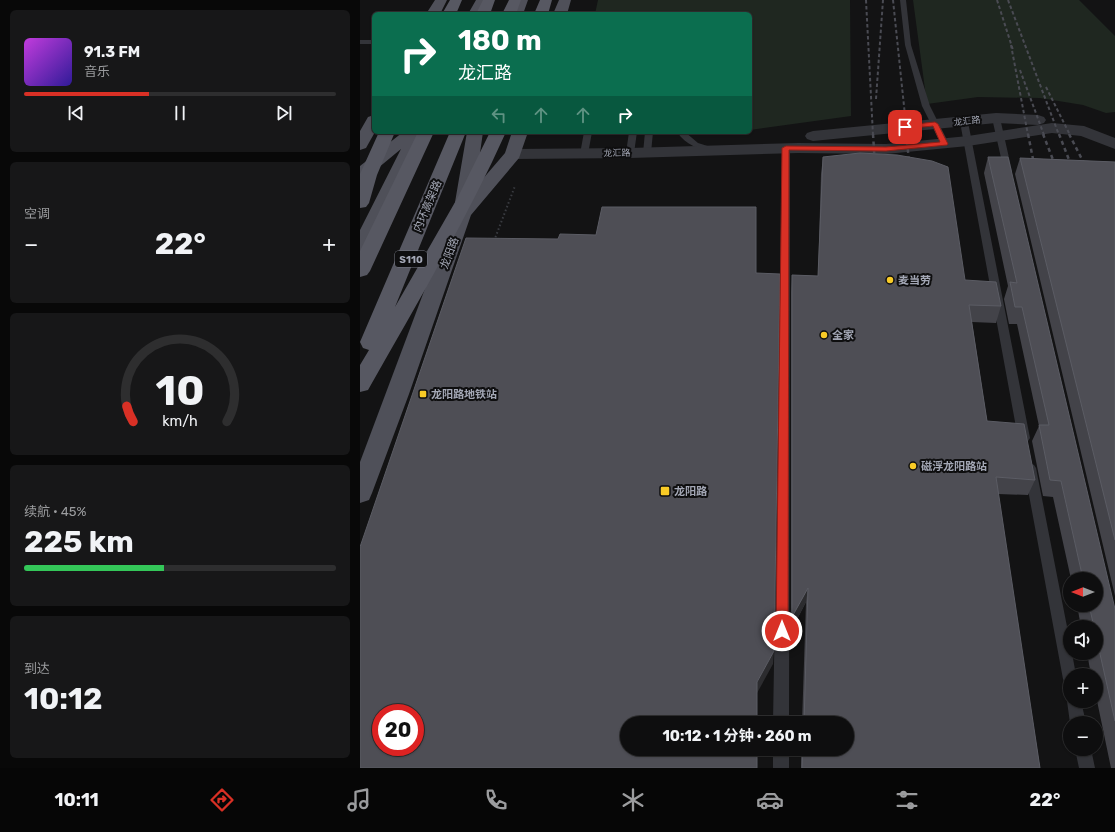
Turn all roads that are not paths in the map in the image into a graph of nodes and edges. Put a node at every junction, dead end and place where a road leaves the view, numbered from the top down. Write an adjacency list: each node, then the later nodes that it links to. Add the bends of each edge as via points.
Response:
1 (441, 0): 10 (main road)
2 (456, 0): 11 (highway)
3 (482, 0): 12 (main road)
4 (489, 0): 13 (highway)
5 (515, 0): 14 (highway)
6 (522, 0): 15 (main road)
7 (546, 0): 16 (highway)
8 (565, 0): 17 (main road)
9 (903, 0): 23 (lane, via 908,45 926,106)
10 (434, 12)
11 (450, 12)
12 (476, 12)
13 (484, 12)
14 (510, 12)
15 (517, 12)
16 (542, 12)
17 (561, 12)
18 (360, 42): 19 (lane)
19 (372, 42)
20 (996, 118): 21 (street, 龙汇路); 24 (street, 龙汇路, via 1082,122); 39 (lane)
21 (964, 122): 23 (street, 龙汇路); 40 (lane)
22 (372, 124): 43 (main road)
23 (935, 124): 41 (lane); 45 (street, 龙汇路, via 800,137)
24 (1115, 133)
25 (386, 134): 52 (highway, via 368,175)
26 (410, 134): 50 (main road)
27 (417, 134): 54 (main road)
28 (425, 134): 55 (highway)
29 (457, 134): 56 (highway, 内环高架路)
30 (463, 134): 58 (main road, S110)
31 (475, 134): 53 (main road, 龙阳路 / S110)
32 (497, 134): 57 (highway, via 484,165 450,229)
33 (499, 134): 48 (main road)
34 (519, 134): 48 (main road, 龙阳路 / S110)
35 (588, 134): 49 (lane)
36 (633, 134): 46 (lane)
37 (649, 134): 47 (lane)
38 (682, 134): 45 (lane, via 684,138 704,148)
39 (1000, 135): 40 (street, 龙汇路); 42 (street, 龙汇路, via 1052,128 1065,129 1084,131); 51 (lane)
40 (968, 141): 41 (street, 龙汇路); 60 (lane)
41 (944, 144): 44 (street, 龙汇路, via 886,149)
42 (1115, 144)
43 (360, 145)
44 (786, 148): 45 (street, 龙汇路); 61 (lane)
45 (722, 150): 47 (street, 龙汇路)
46 (630, 153): 47 (street, 龙汇路); 49 (street, 龙汇路)
47 (647, 153)
48 (513, 154): 49 (street, 龙汇路); 53 (main road, 龙阳路 / S110)
49 (584, 154)
50 (360, 174)
51 (1010, 179)
52 (360, 203)
53 (462, 214): 59 (main road, 龙阳路 / S110)
54 (360, 249)
55 (360, 271)
56 (360, 368)
57 (360, 384)
58 (360, 387)
59 (360, 493)
60 (1068, 668)
61 (781, 716)
62 (781, 756): 64 (lane)
63 (1084, 756): 65 (lane)
64 (781, 768)
65 (1087, 768)

